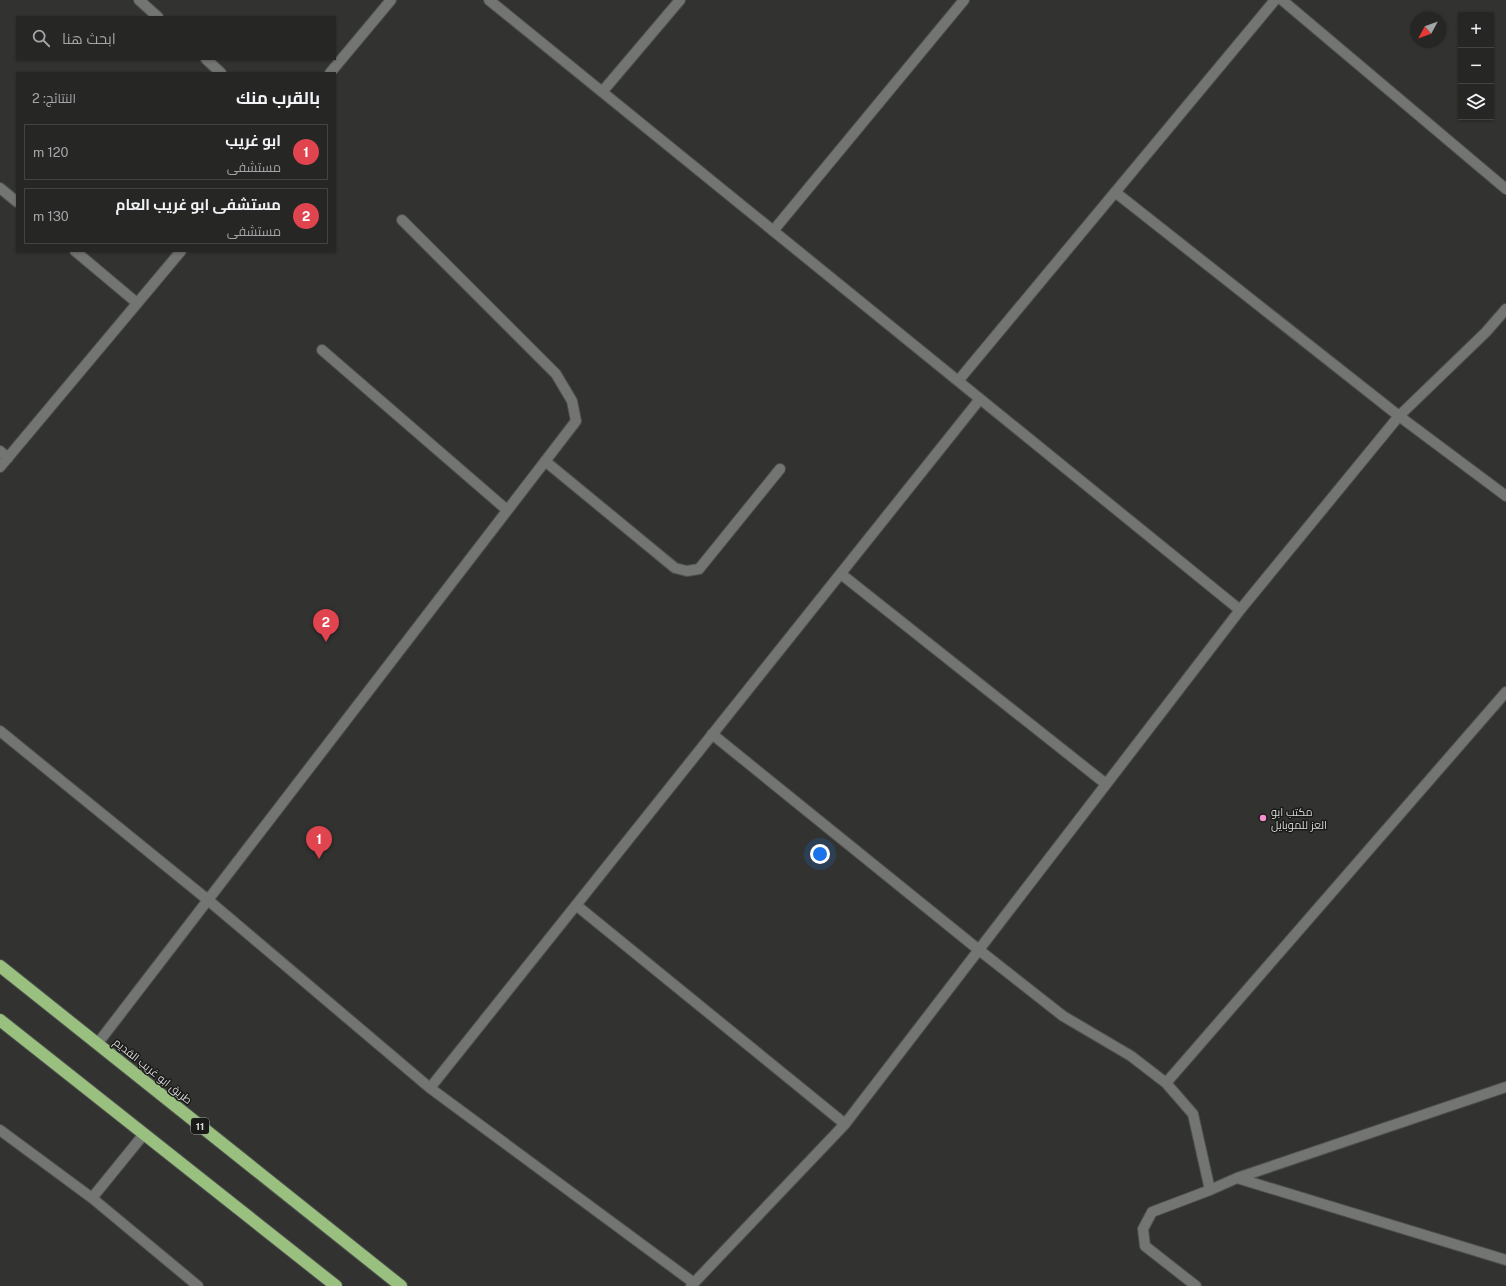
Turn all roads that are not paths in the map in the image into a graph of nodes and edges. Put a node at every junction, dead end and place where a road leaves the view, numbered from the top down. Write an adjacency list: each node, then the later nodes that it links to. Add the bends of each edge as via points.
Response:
1 (139, 0): 8 (street)
2 (391, 0): 11 (street)
3 (489, 0): 12 (street)
4 (680, 0): 12 (street)
5 (964, 0): 18 (street)
6 (1275, 0): 15 (street)
7 (1282, 0): 14 (street)
8 (157, 16)
9 (207, 60): 10 (street)
10 (220, 72)
11 (331, 72)
12 (602, 92): 18 (street)
13 (0, 188): 16 (street)
14 (1506, 189)
15 (1115, 192): 24 (street); 26 (street)
16 (16, 201)
17 (402, 220): 29 (street, via 556,374 572,401 576,421)
18 (773, 231): 24 (street)
19 (76, 252): 21 (street)
20 (180, 252): 21 (street)
21 (137, 303): 28 (street)
22 (1506, 310): 26 (street)
23 (322, 350): 33 (street)
24 (958, 381): 25 (street)
25 (980, 399): 34 (street); 35 (street)
26 (1399, 416): 32 (street); 35 (street)
27 (0, 451): 28 (street)
28 (8, 458): 30 (street)
29 (545, 461): 31 (street, via 675,568 687,571 699,569); 33 (street)
30 (0, 468)
31 (780, 469)
32 (1506, 496)
33 (507, 510): 40 (street)
34 (841, 574): 38 (street); 39 (street)
35 (1240, 610): 39 (street)
36 (1506, 692): 46 (street)
37 (0, 731): 40 (street)
38 (712, 734): 41 (street); 42 (street)
39 (1106, 784): 42 (street)
40 (208, 900): 45 (street); 47 (street)
41 (576, 905): 47 (street); 49 (street)
42 (979, 950): 46 (street, via 1063,1016 1131,1056); 49 (street)
43 (0, 966): 45 (highway, طريق ابو غريب القديم / 11)
44 (0, 1020): 51 (highway)
45 (98, 1043): 59 (highway, طريق ابو غريب القديم / 11)
46 (1166, 1083): 53 (street, via 1193,1114)
47 (430, 1088): 56 (street)
48 (1506, 1088): 52 (street)
49 (845, 1124): 56 (street)
50 (0, 1130): 54 (street)
51 (144, 1134): 54 (street); 58 (highway)
52 (1236, 1178): 53 (street); 55 (street)
53 (1210, 1190): 60 (street, via 1152,1212 1143,1229 1145,1246)
54 (92, 1198): 57 (street)
55 (1506, 1260)
56 (692, 1285)
57 (198, 1286)
58 (336, 1286)
59 (401, 1286)
60 (1196, 1286)

